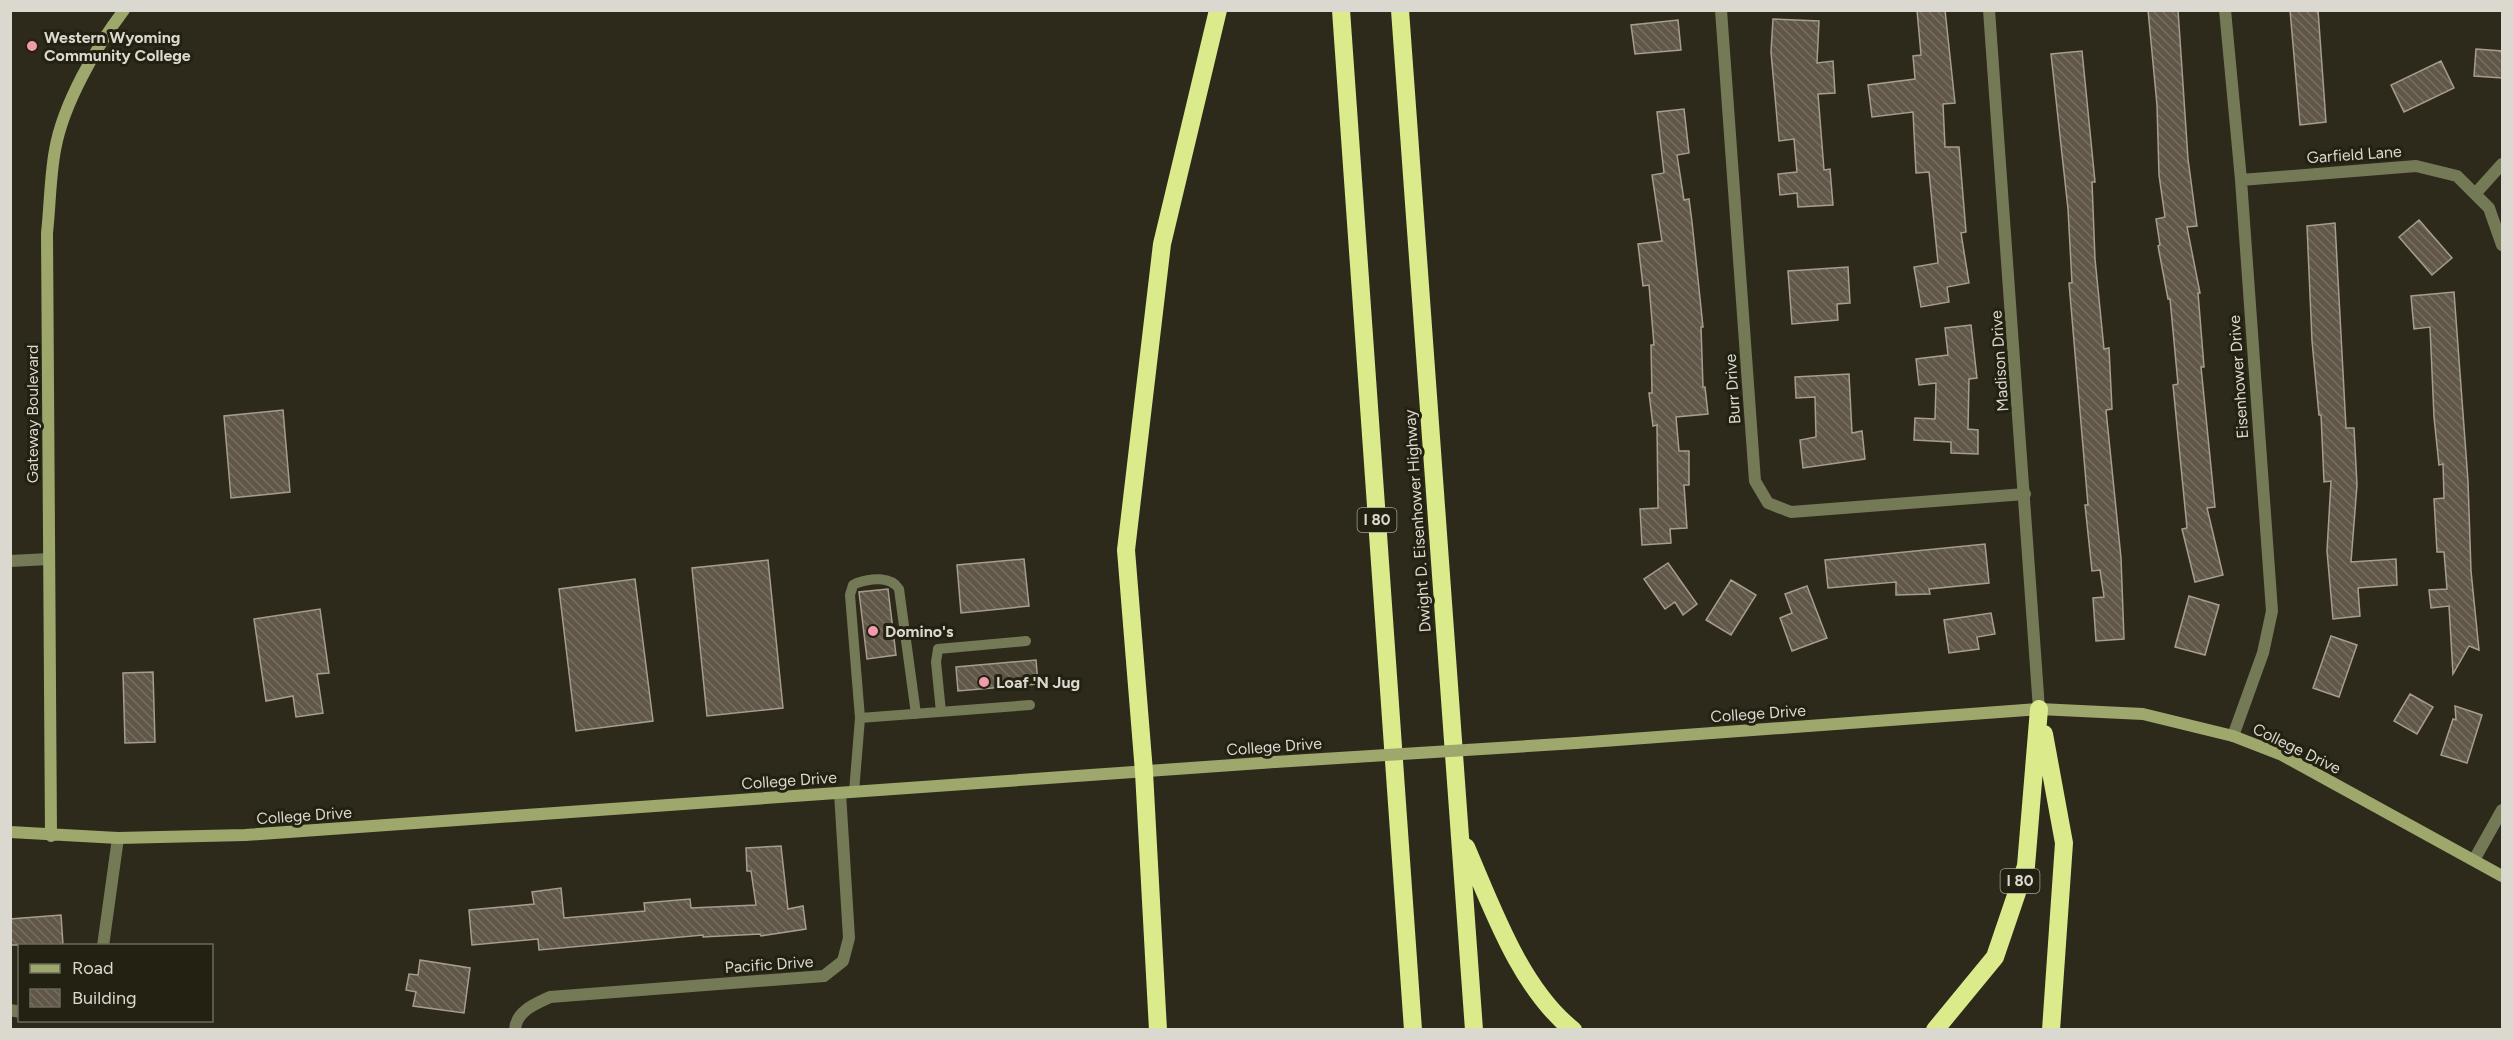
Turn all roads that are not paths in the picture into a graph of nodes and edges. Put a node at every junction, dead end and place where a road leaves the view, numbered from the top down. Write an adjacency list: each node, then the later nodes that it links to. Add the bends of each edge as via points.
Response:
1 (124, 10): 13 (main road, Gateway Boulevard, via 103,38 74,94 55,148 47,233)
2 (1218, 10): 22 (highway, via 1162,244 1126,550)
3 (1341, 10): 35 (highway, I 80)
4 (1400, 10): 27 (highway, Dwight D. Eisenhower Highway)
5 (1721, 10): 12 (street, Burr Drive, via 1755,481 1768,504 1791,512)
6 (1989, 10): 12 (street, Madison Drive)
7 (2225, 10): 9 (street, Eisenhower Drive)
8 (2502, 164): 10 (street)
9 (2241, 180): 10 (street, Garfield Lane, via 2416,166 2457,176); 21 (street, Eisenhower Drive, via 2272,611 2263,653)
10 (2475, 194): 11 (street, Garfield Lane, via 2490,208)
11 (2502, 245)
12 (2025, 494): 17 (street, Madison Drive)
13 (49, 559): 14 (street); 28 (main road, Gateway Boulevard)
14 (10, 561)
15 (1026, 641): 18 (lane, via 938,649)
16 (1030, 705): 18 (lane)
17 (2039, 709): 21 (main road, College Drive, via 2143,714); 22 (main road, College Drive, bridge); 38 (highway, I 80, via 2026,866 1995,957); 39 (highway, via 2064,843)
18 (941, 712): 19 (lane)
19 (916, 714): 20 (lane); 20 (lane, via 902,595 892,580 871,580 853,585 850,595)
20 (860, 718): 23 (lane)
21 (2233, 736): 30 (main road, College Drive, via 2282,755)
22 (1144, 772): 23 (main road, College Drive); 34 (highway)
23 (854, 792): 24 (main road, College Drive)
24 (840, 793): 29 (main road, College Drive, via 245,835); 33 (street, Pacific Drive, via 849,938 843,961 824,976 550,997 527,1007)
25 (2502, 810): 30 (street)
26 (10, 832): 28 (main road, College Drive)
27 (1460, 833): 36 (highway, Dwight D. Eisenhower Highway); 37 (highway, via 1511,951 1560,1019)
28 (51, 836): 29 (main road, College Drive)
29 (118, 838): 32 (street)
30 (2474, 860): 31 (main road, College Drive)
31 (2502, 876)
32 (103, 944)
33 (515, 1029)
34 (1158, 1029)
35 (1413, 1029)
36 (1474, 1029)
37 (1573, 1029)
38 (1935, 1029)
39 (2051, 1029)

